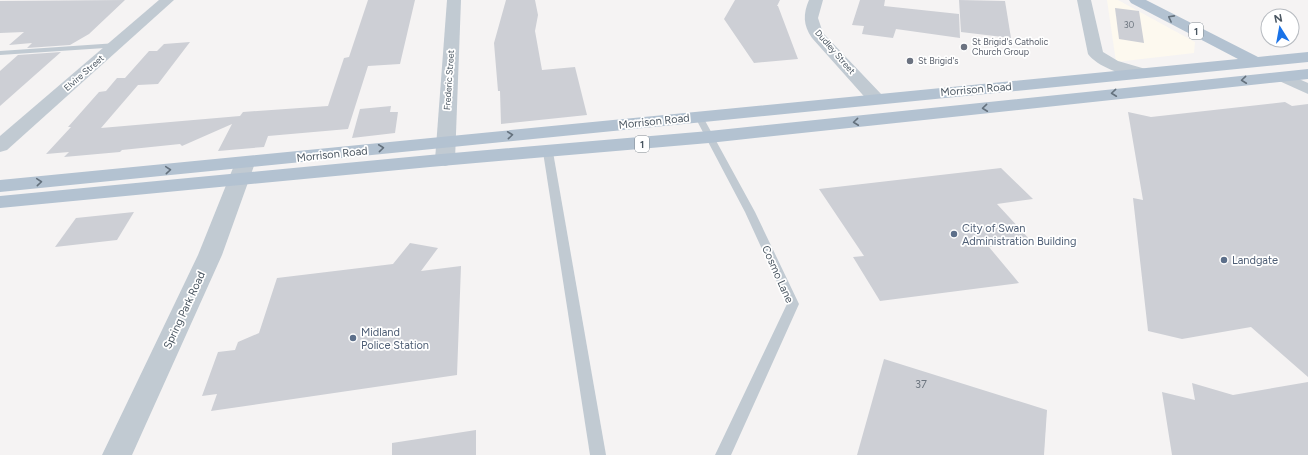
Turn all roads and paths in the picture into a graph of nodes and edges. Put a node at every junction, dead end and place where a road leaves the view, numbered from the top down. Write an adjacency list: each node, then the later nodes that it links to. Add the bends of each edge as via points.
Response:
1 (167, 0): 8 (street, Elvire Street)
2 (454, 0): 19 (street, Frederic Street)
3 (816, 0): 16 (street, Dudley Street, via 810,11 810,23 817,35)
4 (1084, 0): 13 (street, via 1096,54 1113,65)
5 (1136, 0): 10 (main road, 1, one-way to 5)
6 (1165, 0): 7 (main road, 1)
7 (1213, 25)
8 (117, 45): 9 (lane); 20 (street, Elvire Street)
9 (0, 53)
10 (1256, 54): 12 (main road); 13 (main road, Morrison Road / 1)
11 (1308, 57): 12 (main road, Morrison Road)
12 (1283, 68): 14 (main road, Morrison Road / 1); 15 (street); 18 (main road, Morrison Road / 1, one-way to 18)
13 (1143, 73): 16 (main road, Morrison Road / 1)
14 (1308, 73)
15 (1308, 90)
16 (876, 99): 17 (main road, Morrison Road / 1)
17 (699, 117): 18 (lane, Cosmo Lane); 19 (main road, Morrison Road / 1, one-way to 17)
18 (709, 137): 21 (main road, Morrison Road / 1); 28 (lane, Cosmo Lane, via 750,212 793,304)
19 (446, 142): 22 (street, Frederic Street); 23 (main road, Morrison Road / 1, one-way to 19)
20 (0, 146)
21 (548, 152): 22 (main road, Morrison Road / 1); 27 (lane)
22 (445, 160): 23 (main road, Morrison Road / 1)
23 (242, 171): 24 (main road, Morrison Road / 1, one-way to 23); 25 (main road, Morrison Road / 1); 26 (street, Spring Park Road, via 210,254)
24 (0, 186)
25 (0, 202)
26 (117, 455)
27 (598, 455)
28 (723, 455)

